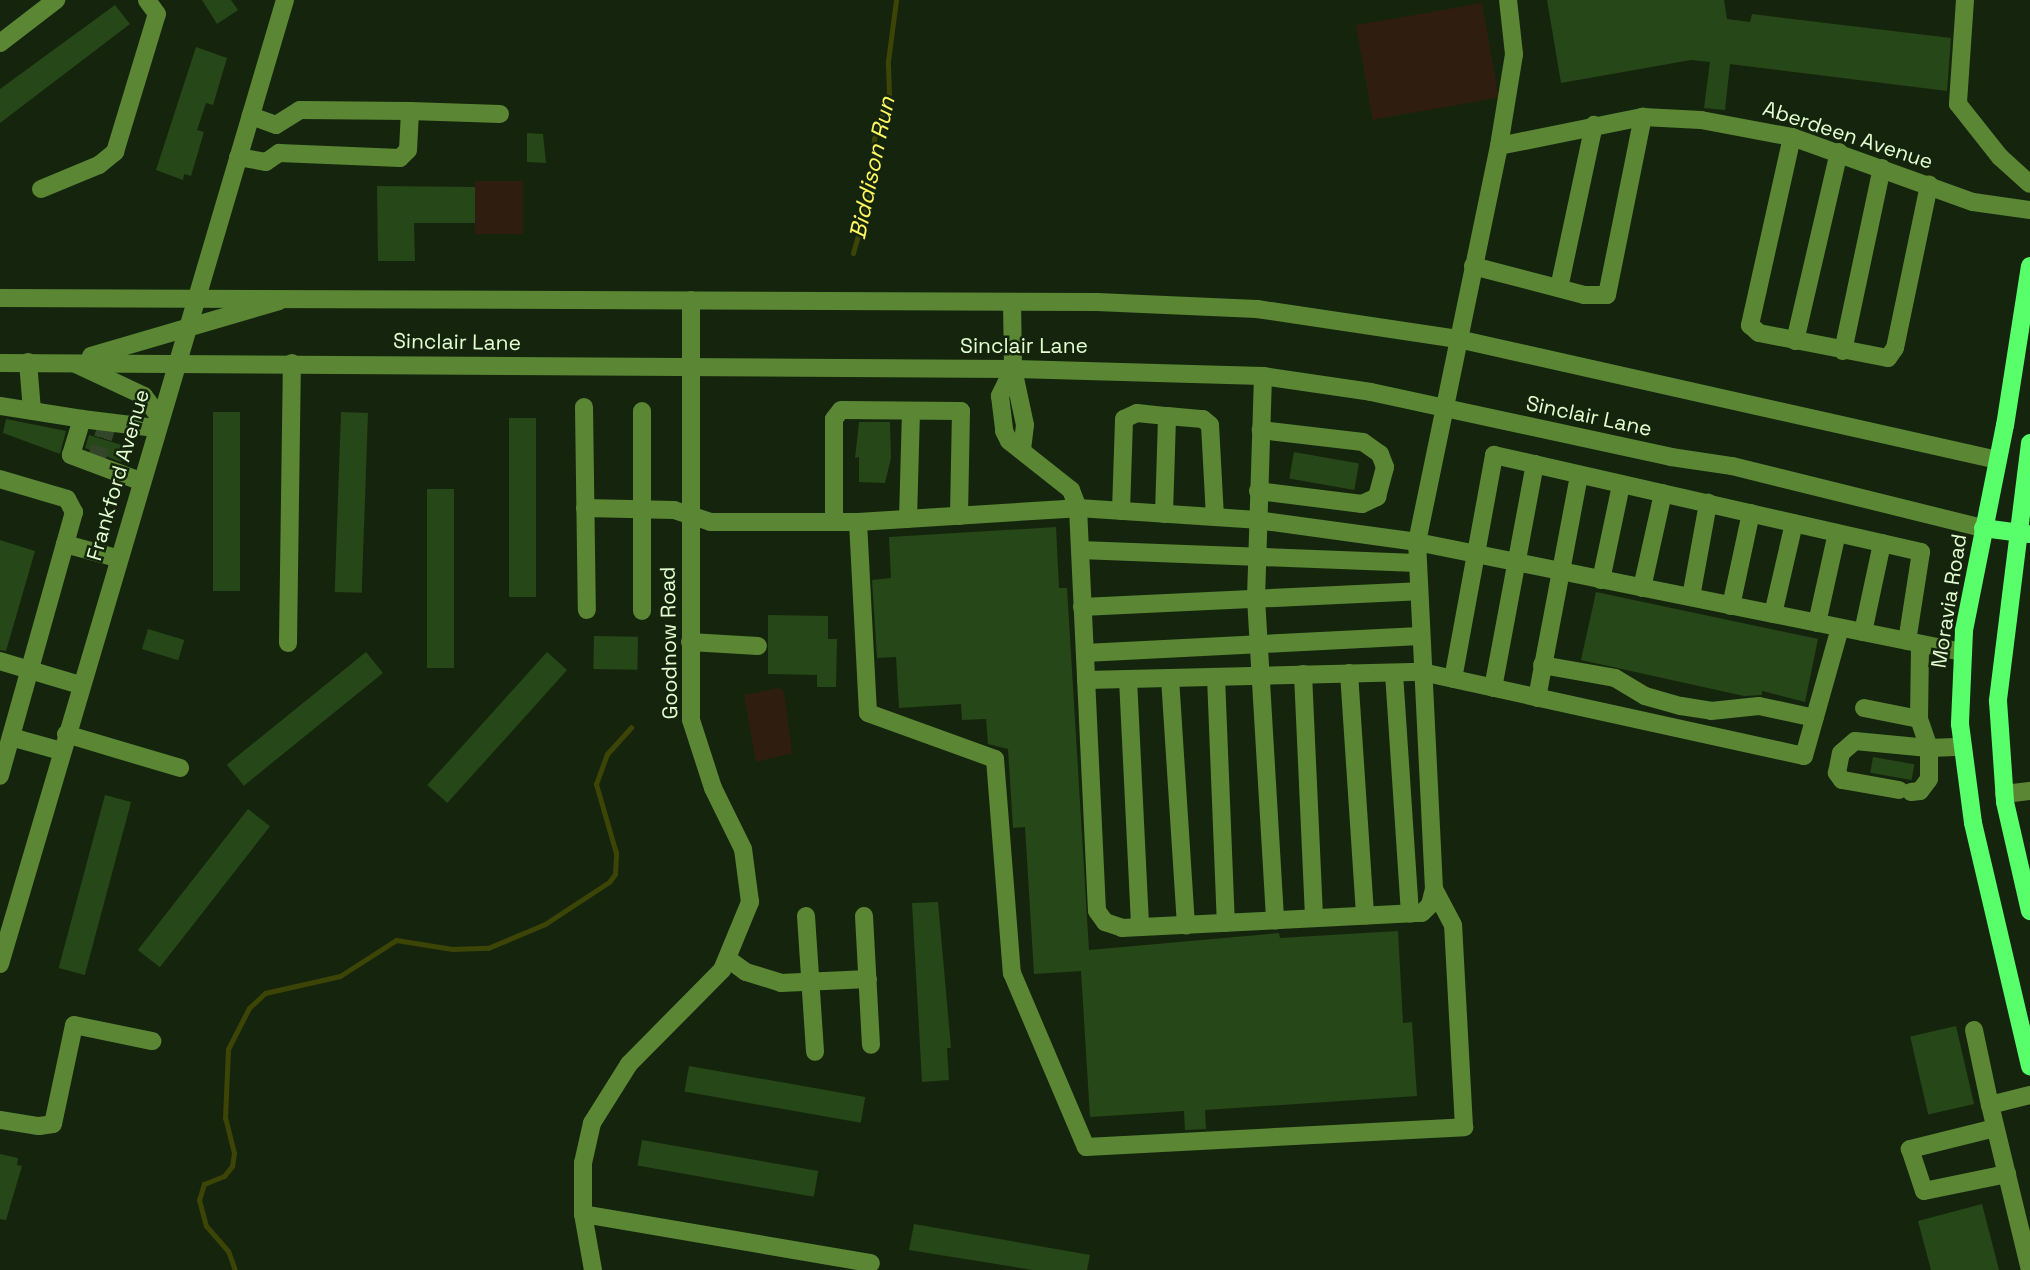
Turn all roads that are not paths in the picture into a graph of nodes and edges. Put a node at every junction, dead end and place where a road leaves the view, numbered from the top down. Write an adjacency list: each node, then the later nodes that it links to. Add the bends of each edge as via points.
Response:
1 (56, 0): 6 (street)
2 (147, 0): 19 (street, via 157,14 115,152 99,165)
3 (285, 0): 9 (street, Frankford Avenue)
4 (1508, 0): 13 (street, via 1514,54)
5 (1965, 0): 17 (street, via 1958,104 2000,157)
6 (0, 43)
7 (410, 111): 8 (street); 9 (street, via 300,110 276,125); 15 (street, via 408,150 400,158 279,153 266,162)
8 (500, 114)
9 (251, 116): 15 (street, Frankford Avenue)
10 (1643, 117): 11 (street, Aberdeen Avenue); 12 (street, Aberdeen Avenue, via 1701,120); 23 (street, via 1607,295 1601,298)
11 (1594, 125): 13 (street, Aberdeen Avenue); 23 (street)
12 (1792, 136): 14 (street, Aberdeen Avenue); 31 (street, via 1750,325 1759,333)
13 (1499, 146): 21 (street)
14 (1839, 152): 16 (street, Aberdeen Avenue); 31 (street)
15 (238, 158): 24 (street, Frankford Avenue)
16 (1882, 168): 18 (street, Aberdeen Avenue); 32 (street)
17 (2030, 184)
18 (1929, 185): 20 (street, Aberdeen Avenue, via 1996,208); 32 (street, via 1895,348 1880,360)
19 (41, 189)
20 (2030, 210)
21 (1474, 266): 23 (street); 30 (street)
22 (2030, 266): 53 (main road, Moravia Road)
23 (1559, 288)
24 (196, 295): 25 (street, Sinclair Lane); 26 (street, Sinclair Lane); 29 (street, Frankford Avenue)
25 (296, 296): 27 (street, Sinclair Lane); 29 (street)
26 (0, 298)
27 (691, 300): 28 (street, Sinclair Lane); 38 (street, Goodnow Road)
28 (1012, 302): 30 (street, Sinclair Lane, via 1244,308 1351,319); 39 (street)
29 (186, 328): 34 (street); 35 (street, Frankford Avenue)
30 (1458, 339): 43 (street); 53 (street, Sinclair Lane)
31 (1795, 341): 32 (street)
32 (1843, 351)
33 (28, 362): 34 (street, Sinclair Lane); 36 (street, Sinclair Lane); 44 (street)
34 (70, 362): 35 (street, Sinclair Lane); 49 (street, via 145,396)
35 (175, 362): 37 (street, Sinclair Lane); 49 (street, Frankford Avenue)
36 (0, 363)
37 (292, 363): 38 (street, Sinclair Lane); 106 (street)
38 (691, 368): 39 (street, Sinclair Lane); 68 (street, Goodnow Road)
39 (1013, 369): 40 (street, Sinclair Lane); 52 (street, via 1025,425); 52 (street, via 1000,396 999,416 1009,441)
40 (1263, 376): 43 (street, Sinclair Lane); 50 (street)
41 (0, 406): 44 (street)
42 (584, 407): 63 (street)
43 (1444, 407): 77 (street, Sinclair Lane, via 1732,466); 80 (street)
44 (32, 411): 48 (street)
45 (642, 411): 65 (street)
46 (911, 411): 70 (street, via 961,411); 72 (street); 74 (street, via 841,410 834,419)
47 (1167, 415): 66 (street, via 1137,413 1124,419); 69 (street); 71 (street, via 1203,419 1210,425)
48 (82, 419): 49 (street); 58 (street, via 71,455)
49 (157, 423): 58 (street, Frankford Avenue)
50 (1261, 430): 60 (street); 60 (street, via 1363,442 1380,454 1385,467 1377,497 1362,504)
51 (2030, 443): 55 (main road)
52 (1022, 452): 64 (street, via 1071,490)
53 (1998, 460): 55 (main road, Sinclair Lane); 77 (main road, Moravia Road)
54 (1535, 464): 56 (street); 84 (street, via 1494,455); 88 (street)
55 (2028, 466): 79 (main road)
56 (1579, 475): 59 (street); 89 (street)
57 (0, 479): 82 (street, via 67,499 74,512)
58 (140, 481): 86 (street, Frankford Avenue)
59 (1621, 485): 61 (street); 90 (street)
60 (1258, 491): 73 (street)
61 (1662, 494): 62 (street); 91 (street)
62 (1708, 503): 67 (street); 93 (street)
63 (585, 508): 65 (street); 97 (street)
64 (1078, 508): 66 (street); 70 (street); 83 (street)
65 (644, 510): 68 (street); 98 (street)
66 (1121, 511): 69 (street)
67 (1751, 513): 76 (street); 95 (street)
68 (691, 514): 74 (street, via 710,522); 104 (street, Goodnow Road)
69 (1164, 514): 71 (street)
70 (959, 516): 72 (street)
71 (1215, 517): 73 (street)
72 (908, 519): 75 (street)
73 (1257, 520): 80 (street); 85 (street)
74 (834, 522): 75 (street)
75 (858, 522): 140 (street, via 868,713 995,759 1012,973 1086,1147 1464,1127 1453,925)
76 (1794, 523): 78 (street); 99 (street)
77 (1983, 527): 79 (main road, Sinclair Lane); 109 (main road, Moravia Road)
78 (1837, 533): 81 (street); 100 (street)
79 (2024, 534): 139 (main road, via 1998,701)
80 (1417, 542): 84 (street); 87 (street)
81 (1882, 543): 102 (street); 105 (street, via 1921,552)
82 (65, 544): 86 (street); 113 (street)
83 (1080, 550): 85 (street); 96 (street)
84 (1474, 554): 88 (street); 122 (street)
85 (1257, 557): 87 (street); 94 (street)
86 (117, 558): 124 (street, Frankford Avenue)
87 (1417, 563): 92 (street)
88 (1516, 563): 89 (street); 125 (street)
89 (1559, 571): 90 (street); 112 (street)
90 (1601, 580): 91 (street)
91 (1643, 588): 93 (street)
92 (1418, 592): 94 (street); 103 (street)
93 (1690, 597): 95 (street)
94 (1256, 598): 96 (street); 107 (street)
95 (1731, 606): 99 (street)
96 (1082, 607): 110 (street)
97 (587, 610)
98 (642, 611)
99 (1773, 614): 100 (street)
100 (1817, 623): 101 (street)
101 (1840, 628): 102 (street); 129 (street)
102 (1863, 632): 105 (street)
103 (1420, 636): 107 (street); 114 (street)
104 (690, 642): 108 (street); 151 (street, Goodnow Road, via 691,720 699,753 749,869 748,911)
105 (1913, 642): 109 (street); 130 (street)
106 (288, 643)
107 (1257, 643): 110 (street); 118 (street)
108 (758, 646)
109 (1962, 652): 134 (main road, Moravia Road)
110 (1084, 653): 123 (street)
111 (0, 661): 113 (street)
112 (1542, 665): 126 (street); 127 (street, via 1615,678 1645,696)
113 (30, 670): 124 (street); 132 (street)
114 (1422, 672): 116 (street); 122 (street); 140 (street)
115 (1349, 673): 116 (street); 117 (street); 143 (street)
116 (1394, 673): 142 (street)
117 (1303, 674): 118 (street); 146 (street)
118 (1258, 676): 119 (street); 147 (street)
119 (1216, 677): 120 (street); 148 (street)
120 (1170, 678): 121 (street); 149 (street)
121 (1128, 679): 123 (street); 150 (street)
122 (1453, 679): 125 (street)
123 (1086, 680): 150 (street, via 1097,911 1113,926)
124 (80, 685): 133 (street, Frankford Avenue)
125 (1493, 688): 126 (street)
126 (1537, 698): 131 (street)
127 (1681, 706): 129 (street, via 1711,710 1759,706); 131 (street)
128 (1864, 708): 130 (street)
129 (1815, 718): 131 (street, via 1804,757)
130 (1919, 719): 135 (street)
131 (1677, 729)
132 (11, 737): 133 (street); 137 (street)
133 (63, 742): 136 (street); 152 (street, Frankford Avenue)
134 (1962, 747): 135 (street); 159 (main road, Moravia Road, via 1973,823)
135 (1929, 748): 135 (street, via 1855,741 1841,753 1837,773 1842,780 1920,791 1929,779)
136 (180, 768)
137 (0, 776)
138 (2030, 792): 139 (street)
139 (2004, 794): 141 (main road)
140 (1434, 889): 142 (street, via 1430,905 1422,913)
141 (2030, 911)
142 (1410, 913): 143 (street)
143 (1365, 915): 146 (street)
144 (806, 916): 154 (street)
145 (864, 916): 153 (street)
146 (1314, 918): 147 (street)
147 (1275, 920): 148 (street)
148 (1226, 923): 149 (street)
149 (1186, 925): 150 (street)
150 (1140, 927)
151 (728, 959): 154 (street, via 761,978); 165 (street, Goodnow Road, via 608,1092 592,1123 583,1163)
152 (0, 964)
153 (868, 979): 154 (street); 157 (street)
154 (811, 981): 158 (street)
155 (1974, 1030): 161 (street)
156 (152, 1041): 162 (street, via 74,1025 53,1124)
157 (871, 1045)
158 (815, 1052)
159 (2030, 1066)
160 (2030, 1095): 161 (street)
161 (1990, 1105): 163 (street)
162 (0, 1119)
163 (1996, 1128): 164 (street); 164 (street, via 1910,1149 1924,1191)
164 (2007, 1174): 168 (street)
165 (583, 1214): 166 (street); 167 (street, Goodnow Road)
166 (871, 1262)
167 (590, 1269)
168 (2030, 1270)

